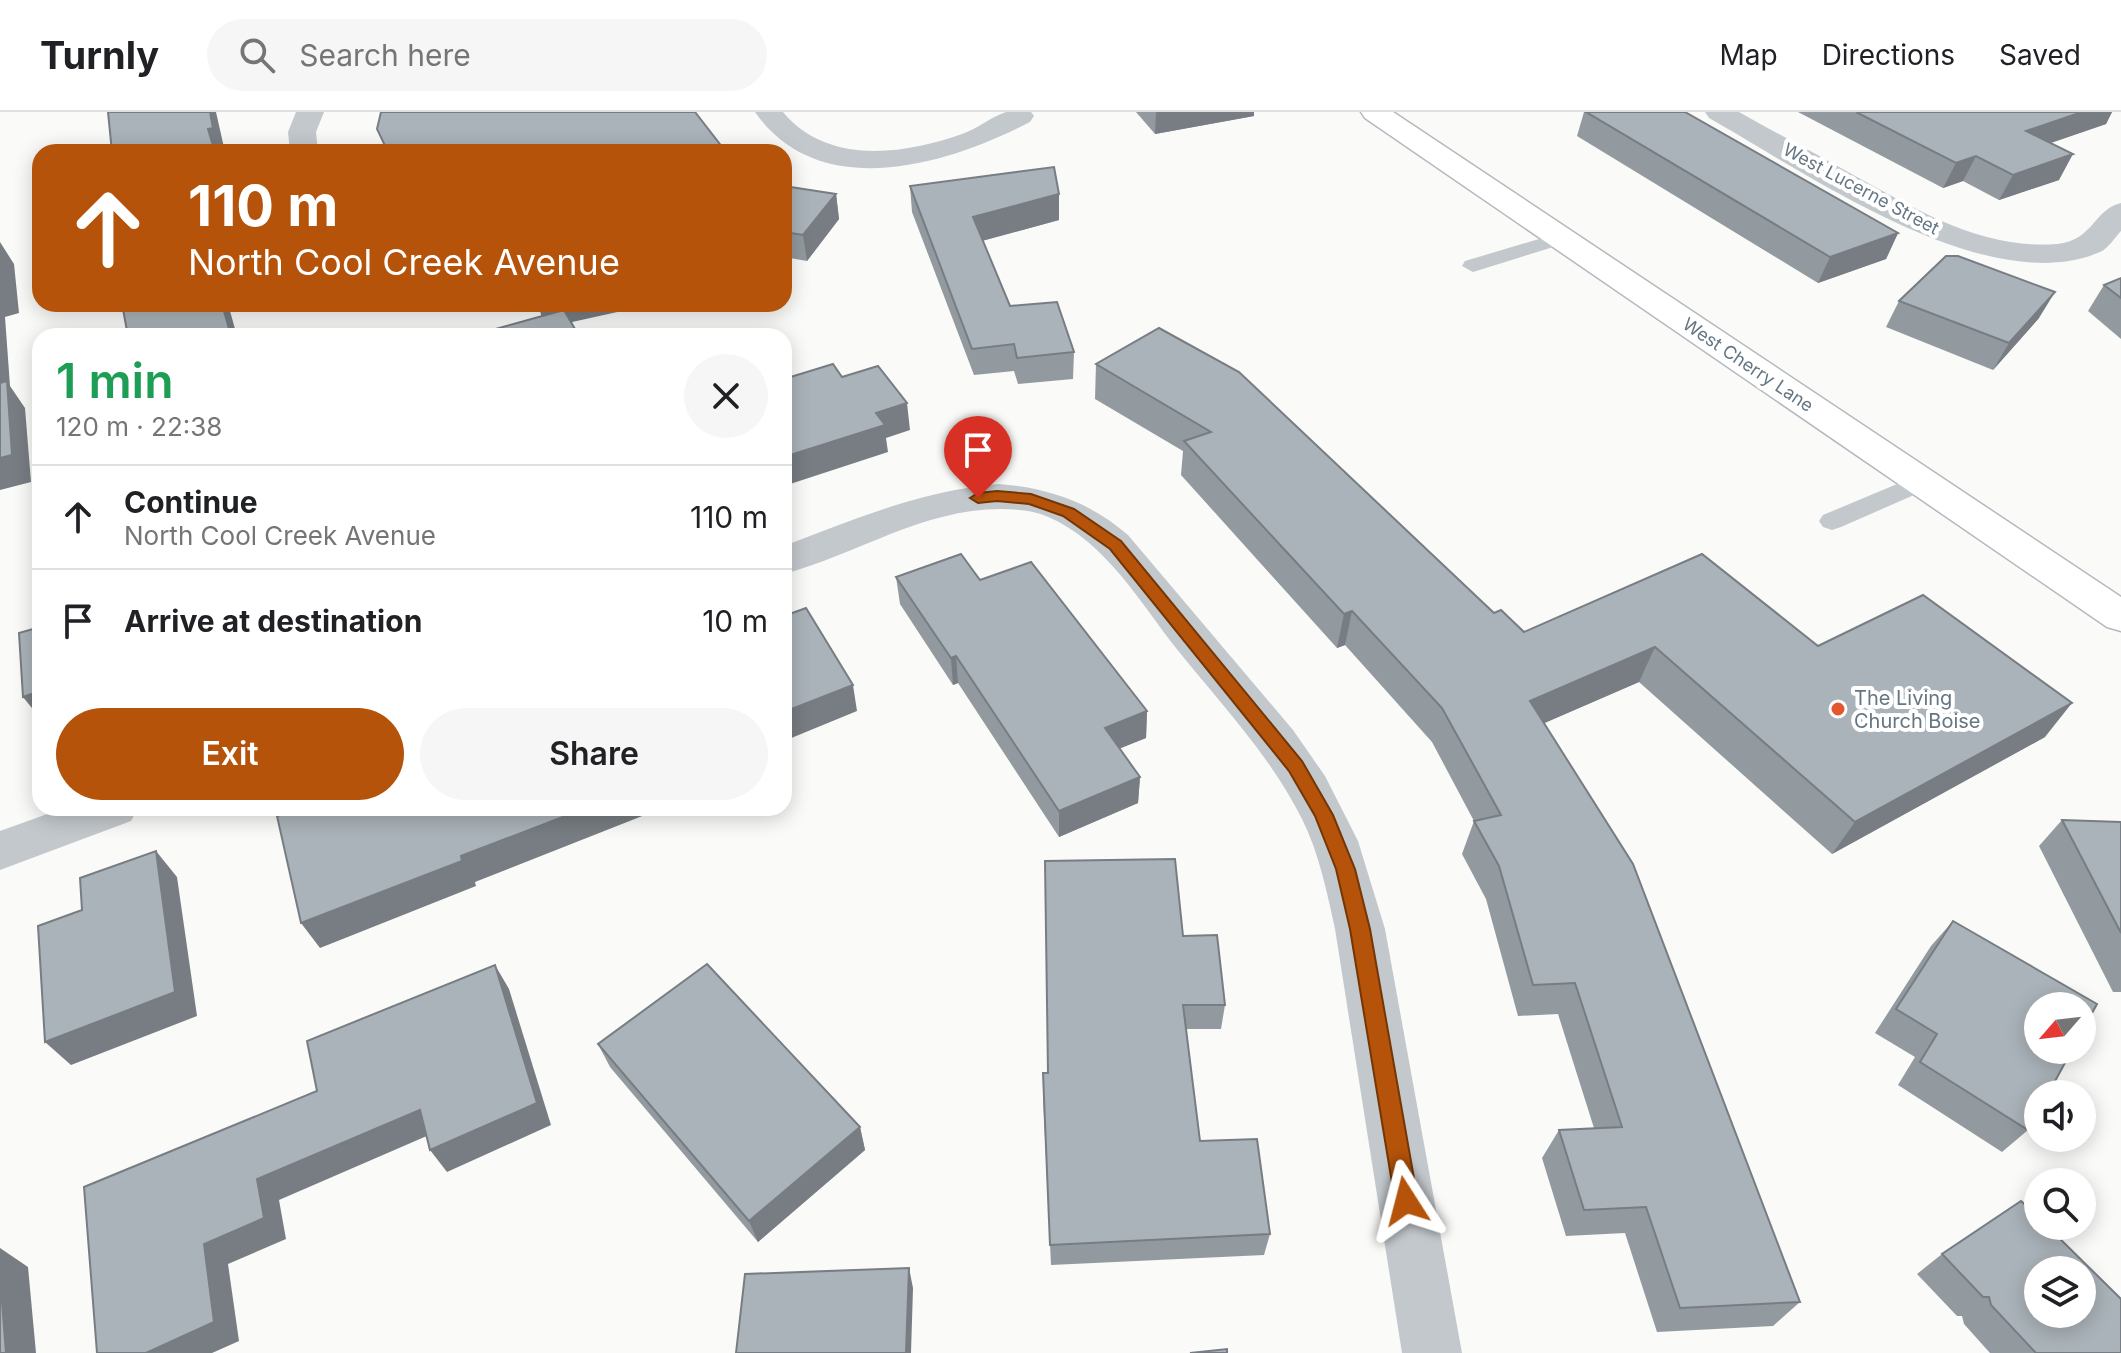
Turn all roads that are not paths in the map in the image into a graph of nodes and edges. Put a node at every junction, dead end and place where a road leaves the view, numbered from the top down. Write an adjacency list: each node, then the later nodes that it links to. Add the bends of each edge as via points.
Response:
1 (310, 112): 6 (street)
2 (769, 112): 5 (street, via 789,136 813,150 850,159 892,159 971,141)
3 (1375, 112): 8 (main road, West Cherry Lane)
4 (1719, 112): 7 (street, West Lucerne Street, via 1919,223 1961,240 2010,251 2057,253 2092,245)
5 (1020, 116)
6 (303, 144)
7 (2121, 212)
8 (1559, 239): 9 (lane); 10 (main road, West Cherry Lane)
9 (1473, 266)
10 (1921, 482): 11 (lane); 13 (main road, West Cherry Lane)
11 (1832, 521)
12 (792, 558): 16 (street, via 958,500 1031,499 1068,512 1115,545 1295,766 1324,815 1346,869)
13 (2121, 617)
14 (94, 816): 15 (street)
15 (0, 851)
16 (1432, 1353)

